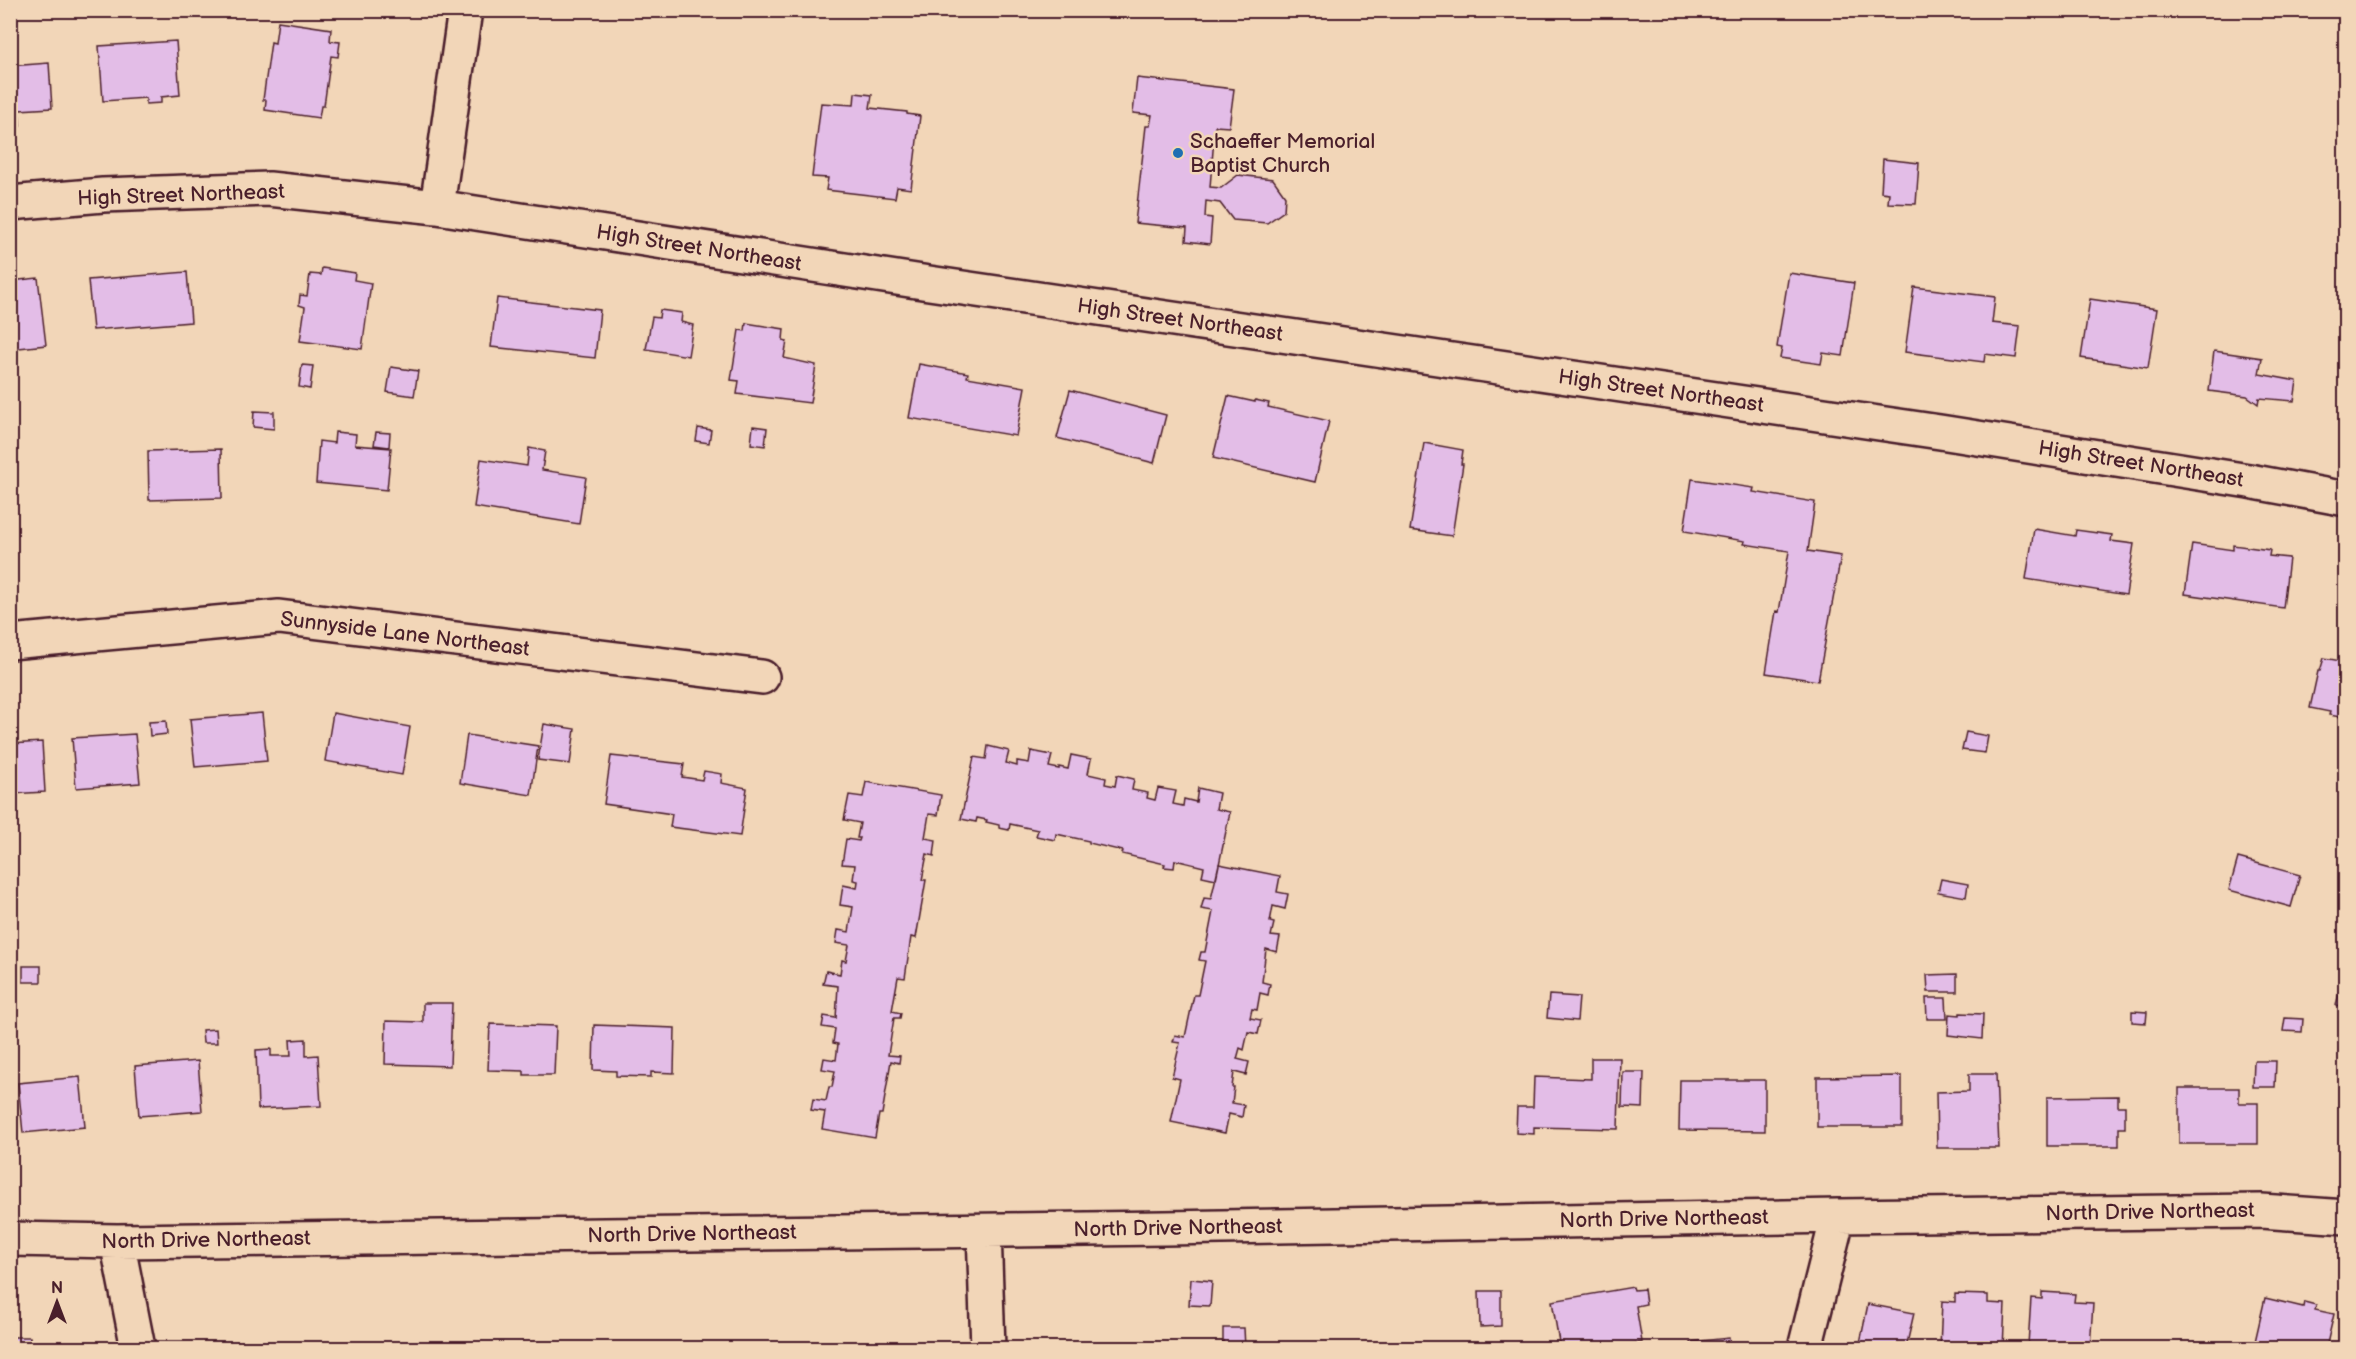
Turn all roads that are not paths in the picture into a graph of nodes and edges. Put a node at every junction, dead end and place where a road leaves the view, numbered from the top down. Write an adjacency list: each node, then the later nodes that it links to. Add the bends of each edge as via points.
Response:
1 (465, 10): 3 (street)
2 (10, 203): 3 (street, High Street Northeast, via 269,189)
3 (437, 207): 4 (street, High Street Northeast, via 1940,432)
4 (2346, 499)
5 (10, 642): 6 (street, Sunnyside Lane Northeast, via 279,617)
6 (762, 677)
7 (1838, 1216): 8 (street, North Drive Northeast, via 2261,1211); 9 (street, North Drive Northeast); 14 (street)
8 (2346, 1217)
9 (984, 1231): 11 (street, North Drive Northeast); 13 (street)
10 (10, 1239): 11 (street, North Drive Northeast)
11 (117, 1241): 12 (street)
12 (138, 1348)
13 (988, 1348)
14 (1805, 1348)

